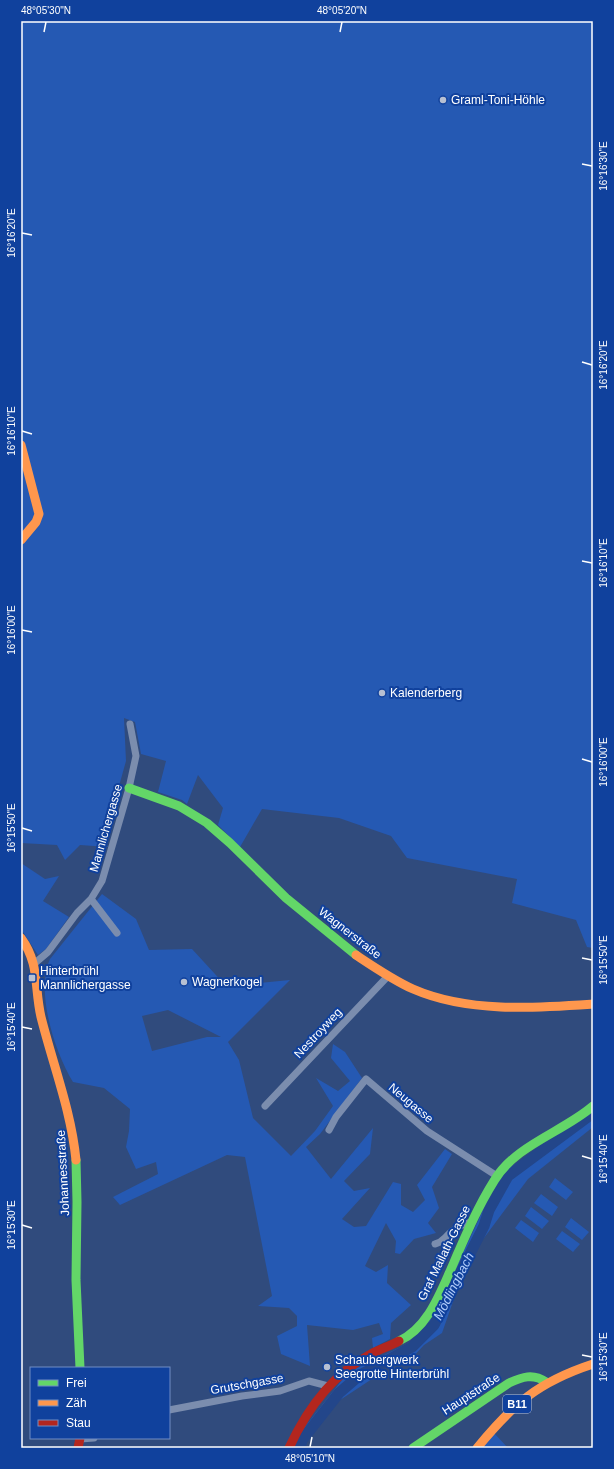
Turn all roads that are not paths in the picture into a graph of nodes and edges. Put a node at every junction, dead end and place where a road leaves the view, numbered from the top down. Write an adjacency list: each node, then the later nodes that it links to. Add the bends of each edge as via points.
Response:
1 (21, 445): 2 (street, via 39,514 36,522)
2 (21, 540)
3 (130, 724): 4 (street, Mannlichergasse, via 136,756)
4 (129, 788): 5 (street, Mannlichergasse, via 108,865); 9 (street, Wagnerstraße, via 194,814 247,858 291,902 359,957)
5 (91, 899): 6 (street); 8 (street, Mannlichergasse, via 77,913 48,952)
6 (117, 933)
7 (21, 938): 8 (street, Johannesstraße)
8 (35, 963): 18 (street, Johannesstraße, via 41,1014 68,1109 75,1145)
9 (388, 976): 10 (street, Wagnerstraße, via 433,996 472,1004); 11 (street, Nestroyweg)
10 (593, 1004)
11 (265, 1106)
12 (593, 1106): 14 (street, Graf Mailath-Gasse, via 583,1115 516,1155)
13 (328, 1130): 14 (street, Neugasse, via 366,1079 427,1131)
14 (497, 1176): 15 (street, Graf Mailath-Gasse)
15 (473, 1221): 16 (street, via 449,1233 442,1243); 20 (street, Graf Mailath-Gasse, via 439,1296 420,1326 408,1338 347,1368)
16 (435, 1244)
17 (593, 1364): 19 (street, B11)
18 (80, 1367)
19 (546, 1382): 25 (street, Hauptstraße, via 540,1376 526,1375 509,1383); 26 (street, B11, via 526,1395)
20 (328, 1386): 21 (street, Grutschgasse, via 309,1381 280,1391); 24 (street, Graf Mailath-Gasse, via 296,1431)
21 (170, 1410)
22 (90, 1439): 23 (street)
23 (79, 1442)
24 (289, 1448)
25 (413, 1448)
26 (477, 1448)

